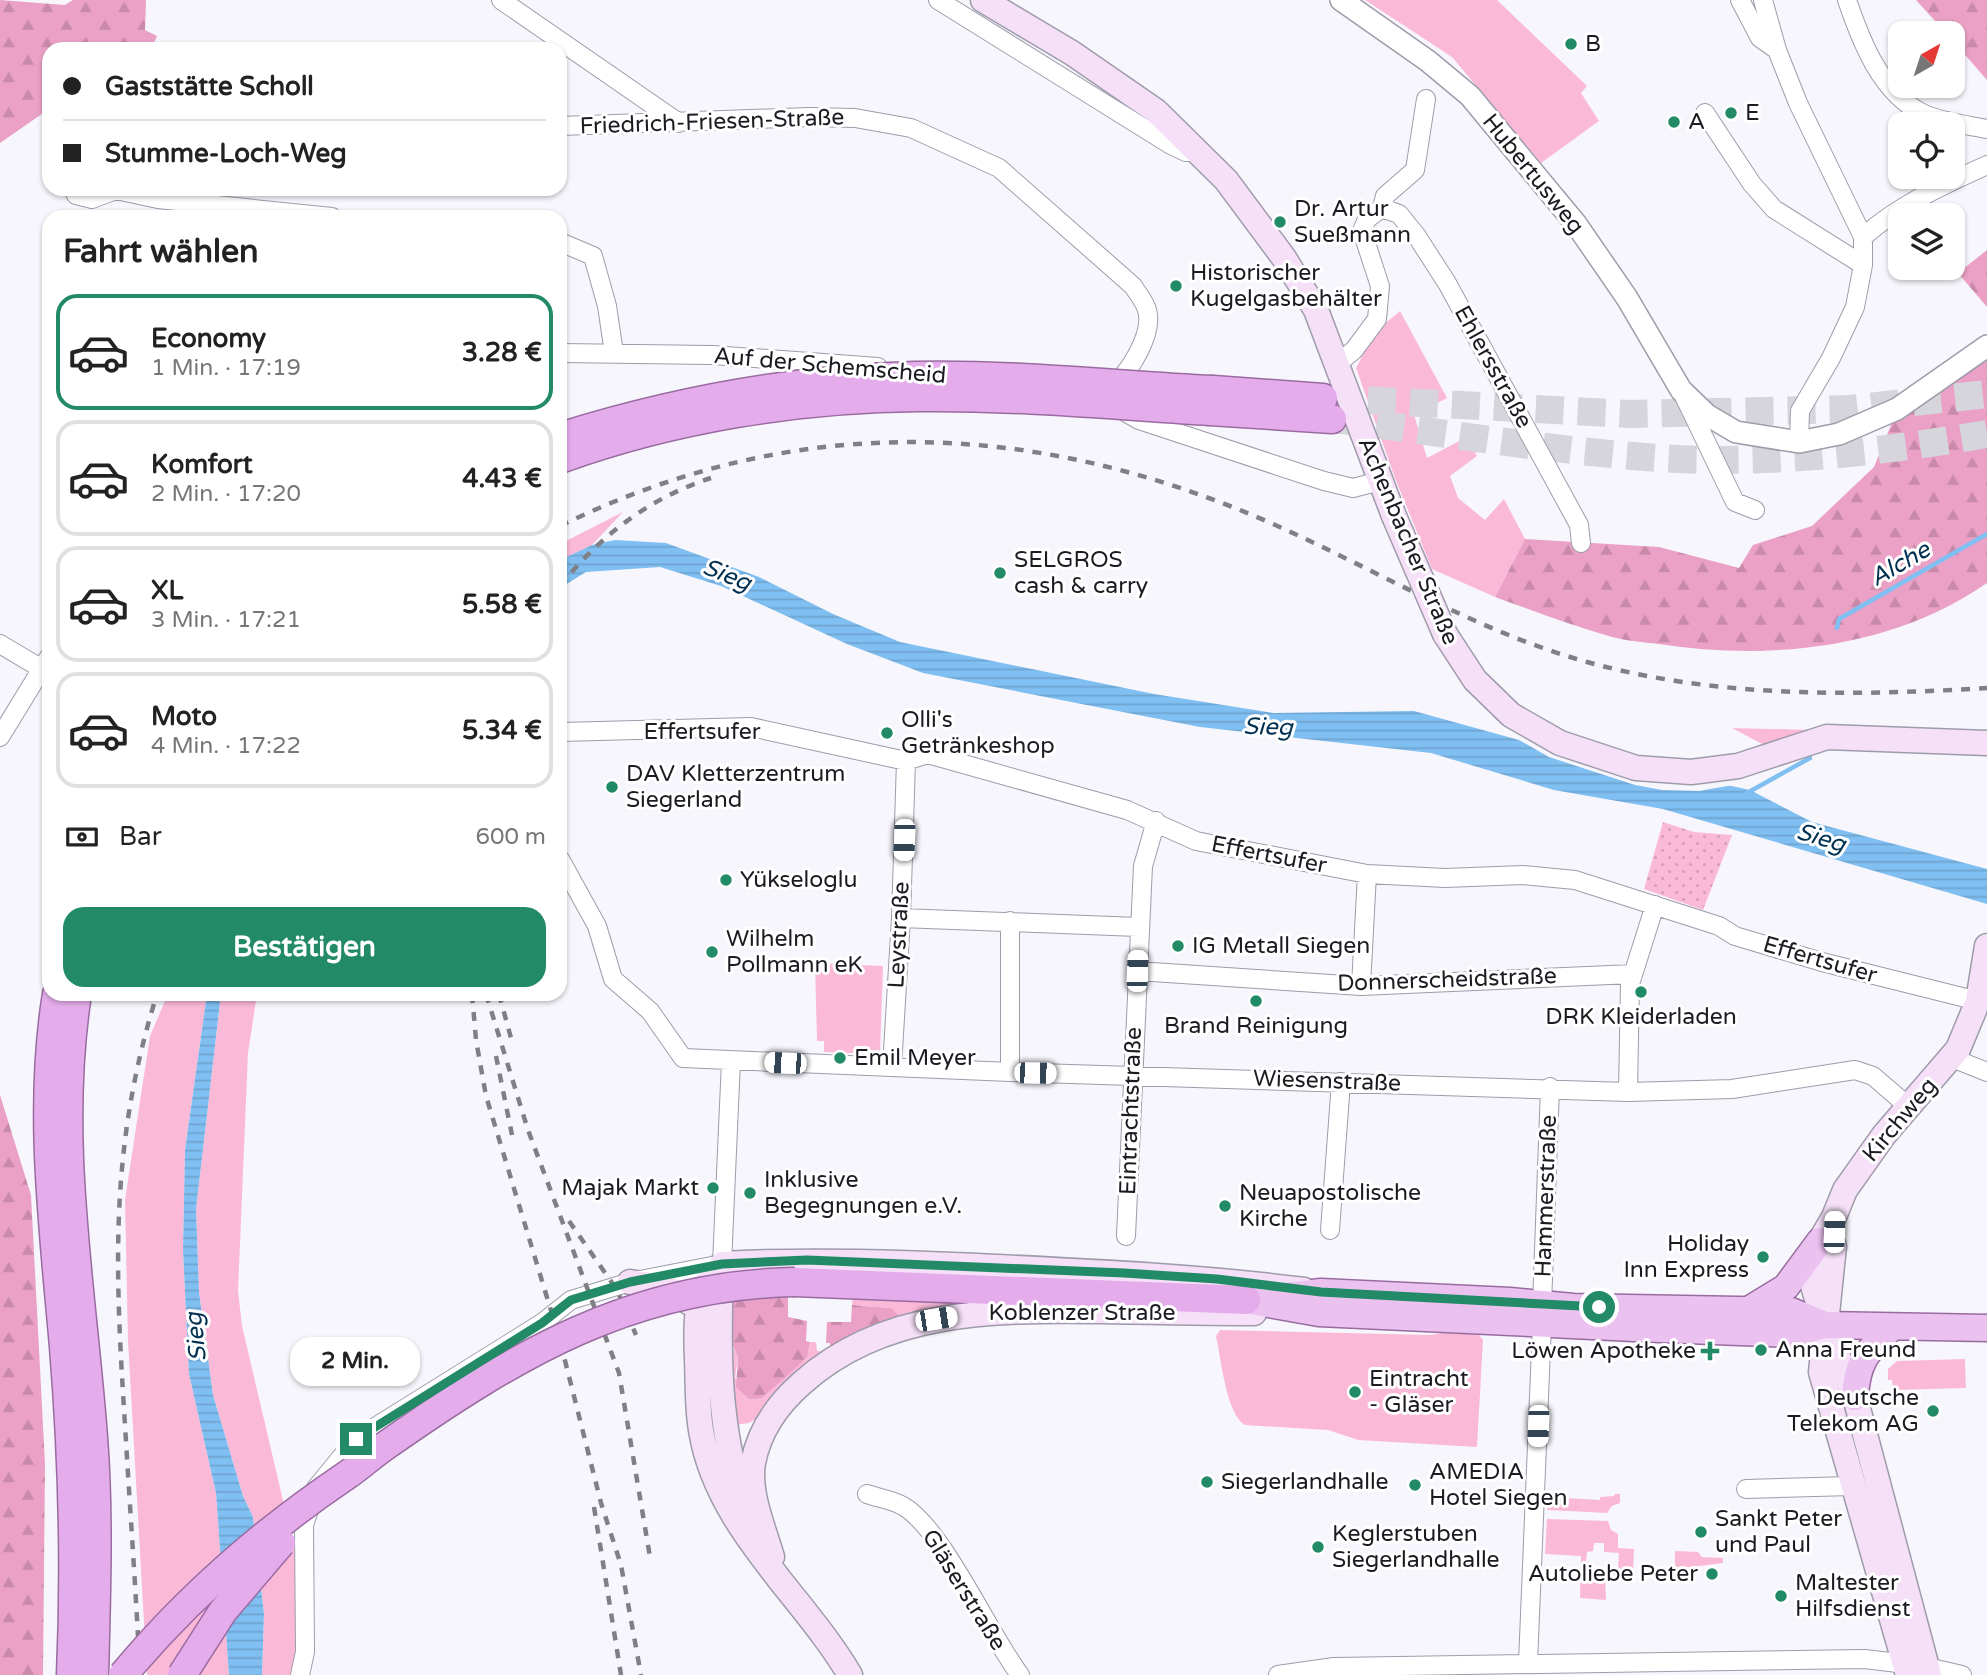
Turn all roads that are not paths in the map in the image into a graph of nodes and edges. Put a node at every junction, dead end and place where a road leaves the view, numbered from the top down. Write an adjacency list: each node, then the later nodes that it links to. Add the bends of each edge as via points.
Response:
1 (501, 0): 8 (street)
2 (938, 0): 16 (street, via 1171,145)
3 (983, 0): 16 (main road, Achenbacher Straße, via 1156,111)
4 (1341, 0): 30 (street, Hubertusweg, via 1469,96 1576,224 1627,298)
5 (1740, 0): 10 (street, via 1760,38)
6 (1763, 0): 10 (street)
7 (1847, 0): 15 (street, via 1878,71 1898,94 1923,113)
8 (562, 42)
9 (567, 46): 13 (street)
10 (1777, 50): 23 (street)
11 (1426, 99): 21 (street, via 1415,170 1385,196)
12 (1704, 113): 25 (street, via 1774,209)
13 (679, 123): 14 (street, Friedrich-Friesen-Straße); 31 (street, Friedrich-Friesen-Straße, via 856,118 911,128 999,168 1133,286 1147,309 1149,328 1122,379)
14 (567, 126)
15 (1987, 129)
16 (1201, 152): 29 (main road, Achenbacher Straße, via 1284,258 1316,310)
17 (1987, 165): 23 (street, via 1886,216)
18 (80, 196): 19 (street)
19 (100, 196)
20 (144, 196): 22 (street)
21 (1382, 208): 29 (street, via 1367,219 1362,231 1380,286 1377,319); 39 (street, Ehlersstraße, via 1399,214 1447,284 1579,525)
22 (264, 210)
23 (1863, 237): 25 (street)
24 (567, 245): 28 (street, via 593,256)
25 (1863, 265): 35 (street, via 1855,307 1800,411)
26 (1987, 346): 35 (street, Hubertusweg, via 1896,409 1839,434)
27 (567, 353): 28 (street, Auf der Schemscheid)
28 (614, 353): 31 (street, Auf der Schemscheid, via 840,363)
29 (1336, 365): 37 (main road, Achenbacher Straße)
30 (1681, 390): 35 (street, Hubertusweg, via 1707,415 1736,432); 38 (street, Hubertusweg, via 1735,502)
31 (1099, 397): 37 (street, via 1139,420 1262,463 1353,488)
32 (1211, 401): 33 (highway); 34 (highway, bridge, via 976,377 856,379 701,400); 36 (highway, bridge, via 857,399 682,425)
33 (1327, 408)
34 (567, 435)
35 (1799, 442)
36 (567, 457)
37 (1380, 481): 45 (main road, Achenbacher Straße, bridge, via 1450,643 1491,699 1560,743 1636,768 1691,772 1730,766 1827,737)
38 (1755, 510)
39 (1581, 543)
40 (0, 644): 41 (street)
41 (42, 662)
42 (42, 668): 44 (street)
43 (567, 732): 46 (street, Effertsufer, via 751,727)
44 (0, 737)
45 (1987, 743)
46 (906, 761): 47 (street, Effertsufer, via 928,754); 51 (street, Leystraße)
47 (1156, 821): 49 (street, Effertsufer, via 1196,841); 53 (street, Eintrachtstraße, via 1143,866)
48 (567, 872): 62 (street, Wiesenstraße, via 597,926 613,979 650,1011 683,1058)
49 (1367, 874): 50 (street, Effertsufer, via 1575,880); 57 (street)
50 (1655, 905): 56 (street); 60 (street, Effertsufer, via 1822,962)
51 (901, 918): 52 (street); 63 (street, Leystraße)
52 (1010, 921): 53 (street); 64 (street)
53 (1138, 927): 55 (street, Eintrachtstraße)
54 (1987, 946): 60 (main road)
55 (1137, 971): 57 (street, Donnerscheidstraße); 66 (street, Eintrachtstraße)
56 (1633, 974): 57 (street, Donnerscheidstraße); 69 (street)
57 (1362, 986)
58 (56, 1001): 85 (highway, via 48,1097 53,1222)
59 (76, 1001): 85 (highway, via 68,1097)
60 (1978, 1001): 61 (main road)
61 (1952, 1058): 65 (street, Kirchweg); 70 (main road, Kirchweg)
62 (731, 1061): 63 (street, Wiesenstraße); 75 (street)
63 (892, 1068): 64 (street, Wiesenstraße)
64 (1010, 1072): 66 (street, Wiesenstraße)
65 (1987, 1072)
66 (1133, 1076): 67 (street, Wiesenstraße); 73 (street, Eintrachtstraße)
67 (1341, 1082): 68 (street, Wiesenstraße); 72 (street)
68 (1550, 1087): 69 (street, Wiesenstraße); 81 (street, Hammerstraße)
69 (1628, 1092): 70 (street, Wiesenstraße, via 1732,1089 1855,1070 1873,1076)
70 (1909, 1107): 71 (main road, Kirchweg, via 1862,1163)
71 (1835, 1217): 74 (main road, Kirchweg); 82 (main road, Kirchweg)
72 (1330, 1230)
73 (1126, 1236)
74 (1820, 1241): 79 (main road, via 1786,1287); 82 (main road, Kirchweg, via 1813,1286)
75 (722, 1264): 76 (street); 78 (main road, Koblenzer Straße, via 807,1260 1124,1273 1217,1279); 80 (main road, via 703,1288); 89 (main road, via 718,1359)
76 (630, 1282): 80 (main road, via 667,1288); 104 (street, via 571,1300 542,1323 356,1439 316,1488 304,1525 305,1652)
77 (1246, 1300): 78 (main road, Koblenzer Straße); 90 (highway, bridge, via 795,1282 705,1289 608,1317 534,1351 454,1399)
78 (1320, 1302): 81 (main road, Koblenzer Straße); 88 (main road, Koblenzer Straße, via 996,1311 936,1319 902,1327 842,1354 786,1397)
79 (1750, 1309): 81 (main road, Koblenzer Straße); 82 (main road, Koblenzer Straße, via 1791,1311)
80 (698, 1310): 86 (main road)
81 (1542, 1314): 82 (main road, Koblenzer Straße, via 1791,1334); 97 (street, Hammerstraße)
82 (1825, 1325): 83 (main road, Koblenzer Straße); 87 (main road); 92 (main road, via 1821,1372)
83 (1892, 1327): 84 (main road, Koblenzer Straße); 87 (main road, via 1863,1356)
84 (1987, 1328)
85 (74, 1343): 100 (highway, via 76,1568); 101 (highway, via 93,1438)
86 (698, 1395): 89 (main road, via 707,1413); 96 (main road, via 701,1432 716,1478 758,1551)
87 (1855, 1398): 91 (main road)
88 (766, 1426): 89 (main road, via 753,1431); 95 (main road, Koblenzer Straße, via 752,1466 757,1507)
89 (724, 1430): 95 (main road, via 745,1509)
90 (348, 1474): 102 (highway, bridge, via 289,1516 207,1586); 103 (highway, bridge, via 254,1571)
91 (1876, 1479): 92 (main road); 99 (main road)
92 (1852, 1486): 93 (street); 99 (main road)
93 (1746, 1489)
94 (867, 1494): 106 (street, Gläserstraße, via 903,1506 931,1531)
95 (772, 1557): 96 (main road)
96 (793, 1595): 105 (main road)
97 (1528, 1663): 98 (street); 107 (street, via 1334,1667)
98 (1663, 1668): 99 (street, via 1865,1659)
99 (1918, 1670): 108 (street)
100 (71, 1675)
101 (94, 1675)
102 (123, 1675)
103 (182, 1675)
104 (300, 1675)
105 (850, 1675)
106 (1020, 1675)
107 (1278, 1675)
108 (1962, 1675)

